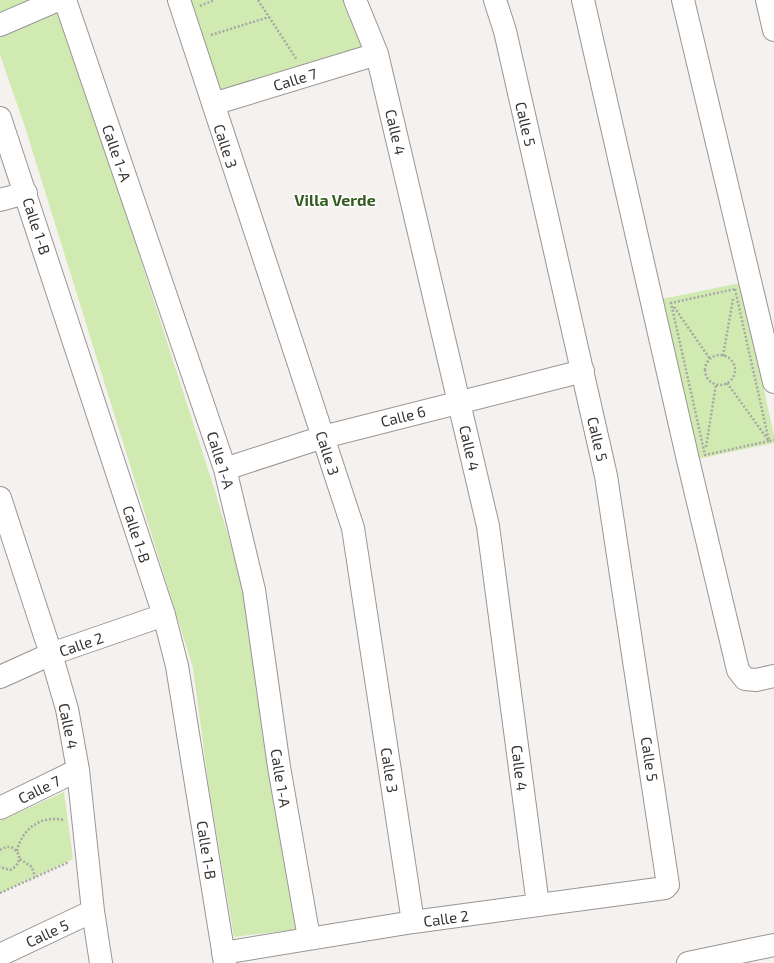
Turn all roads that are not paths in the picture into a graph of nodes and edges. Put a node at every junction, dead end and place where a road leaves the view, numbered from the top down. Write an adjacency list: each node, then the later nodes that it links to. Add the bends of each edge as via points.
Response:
1 (58, 0): 9 (street)
2 (65, 0): 21 (street, Calle 1-A)
3 (179, 0): 12 (street, Calle 3)
4 (355, 0): 11 (street, Calle 4)
5 (495, 0): 17 (street, Calle 5, via 507,39)
6 (584, 0): 26 (street, via 662,305 696,457 738,670 745,679 756,680)
7 (683, 0): 16 (street, via 743,286)
8 (767, 0): 10 (street)
9 (0, 25)
10 (774, 30)
11 (377, 54): 12 (street, Calle 7); 19 (street, Calle 4)
12 (213, 104): 20 (street, Calle 3)
13 (0, 118): 14 (street, Calle 1-B)
14 (26, 193): 15 (street); 24 (street, Calle 1-B)
15 (0, 200)
16 (771, 355): 18 (street)
17 (583, 371): 19 (street, Calle 6); 30 (street, Calle 5, via 606,476)
18 (774, 382)
19 (460, 402): 20 (street, Calle 6); 31 (street, Calle 4, via 488,526)
20 (323, 437): 21 (street, Calle 6); 33 (street, Calle 3, via 353,528)
21 (225, 469): 34 (street, Calle 1-A, via 254,590 279,767)
22 (0, 498): 23 (street, Calle 4)
23 (4, 527): 25 (street, Calle 4)
24 (164, 615): 25 (street, Calle 2); 37 (street, Calle 1-B, via 177,666)
25 (51, 654): 27 (street, Calle 2); 28 (street, Calle 4, via 67,709)
26 (774, 676)
27 (0, 677)
28 (78, 770): 29 (street, Calle 7); 32 (street, Calle 4)
29 (0, 808)
30 (668, 885): 31 (street, Calle 2, via 665,888)
31 (538, 905): 33 (street, Calle 2)
32 (93, 911): 36 (street, Calle 5); 38 (street, Calle 4)
33 (414, 922): 34 (street, Calle 2)
34 (309, 938): 37 (street, Calle 2)
35 (774, 945): 39 (street)
36 (0, 954)
37 (224, 958)
38 (101, 963)
39 (688, 963)

